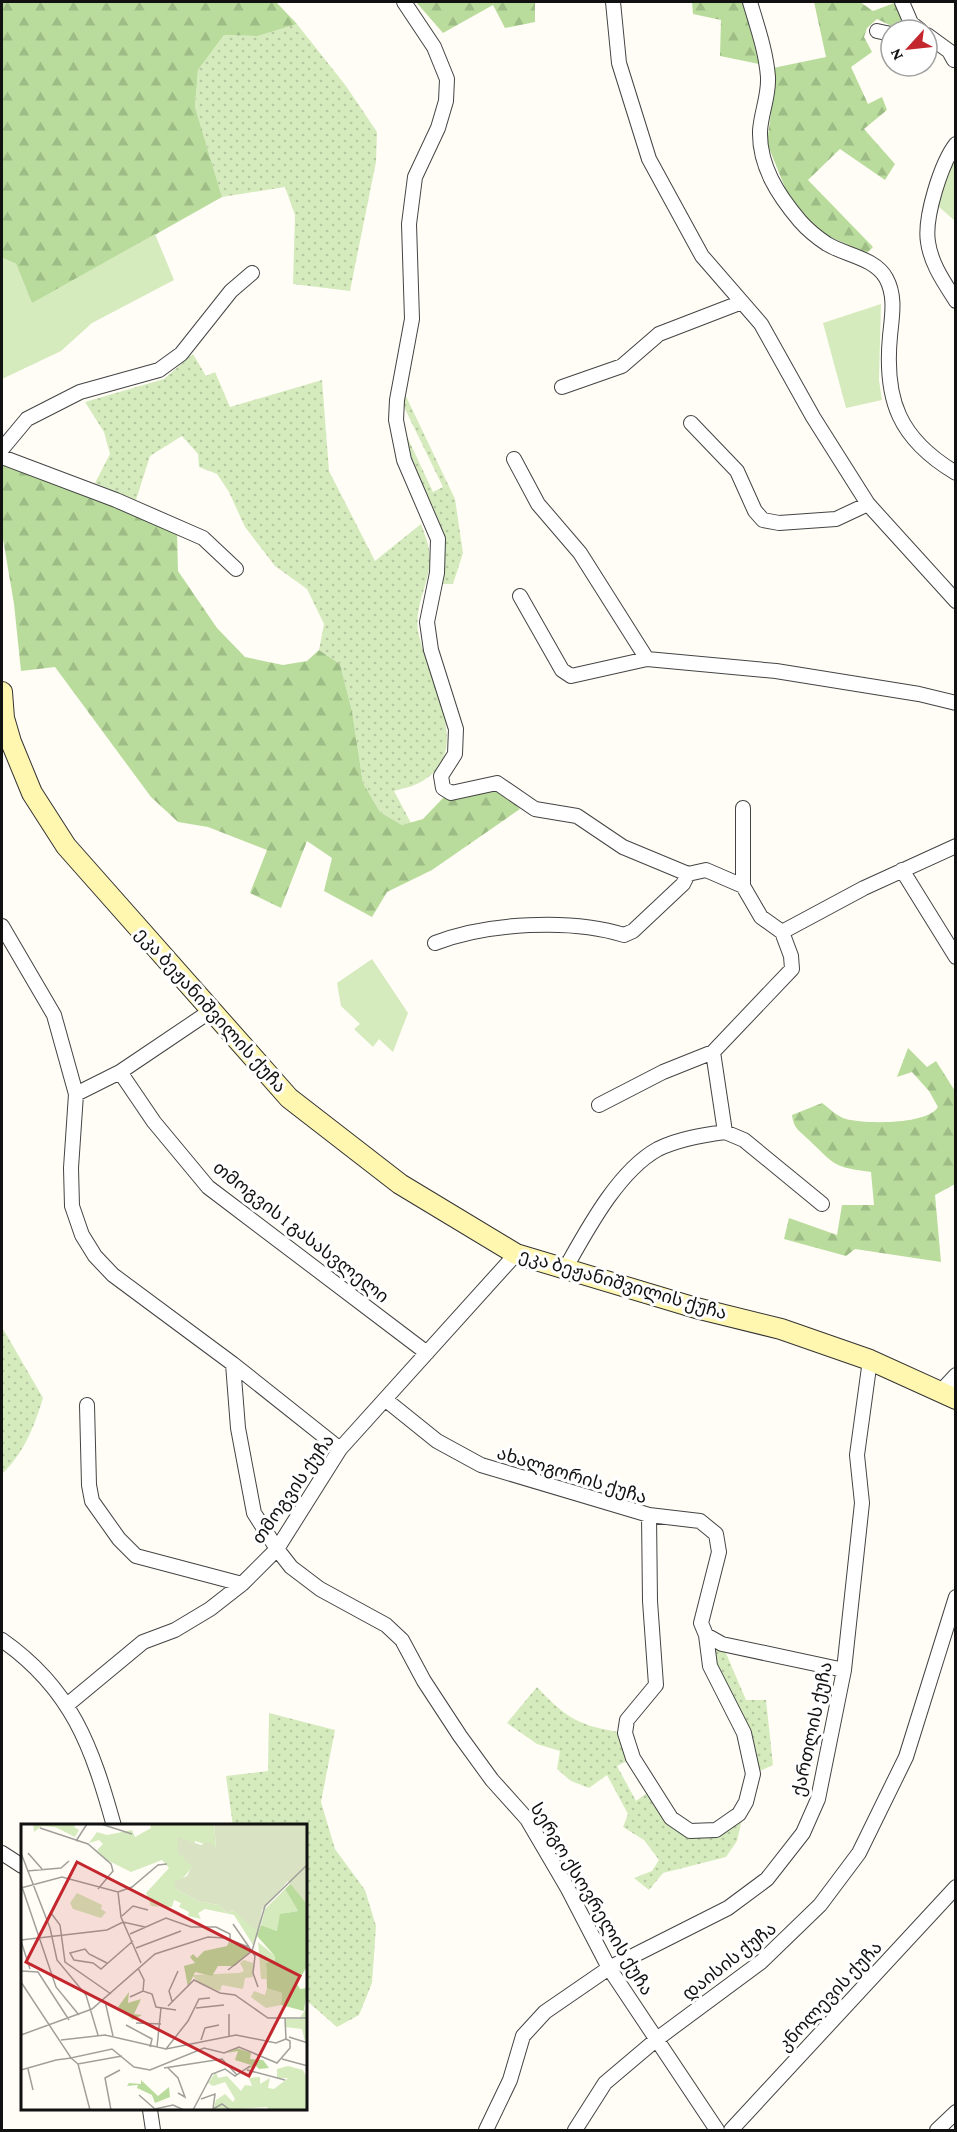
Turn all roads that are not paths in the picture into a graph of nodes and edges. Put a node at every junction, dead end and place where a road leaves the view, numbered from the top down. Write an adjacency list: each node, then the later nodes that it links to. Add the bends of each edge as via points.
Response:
1 (404, 2): 29 (street, via 434,47 447,79 438,128 415,177 409,224 412,319 396,400 404,460 438,539 437,573 427,622 431,650 456,729 455,754 441,776 443,788 451,793 497,783 535,809 577,816 623,847)
2 (613, 2): 12 (street, via 619,63 649,159 702,256)
3 (750, 2): 18 (street, via 768,78 760,131 764,162 775,189 802,223 827,244 873,265 885,276 894,302 887,369 892,398 918,446)
4 (902, 2): 5 (street)
5 (909, 18)
6 (939, 44): 8 (street)
7 (939, 52): 8 (street)
8 (955, 60)
9 (956, 144): 11 (street, via 932,204 927,241 935,268)
10 (252, 273): 15 (street, via 231,291 182,354 159,370 80,392 27,419)
11 (956, 301)
12 (742, 302): 13 (street, via 659,334 622,366); 19 (street, via 760,324)
13 (562, 387)
14 (691, 423): 19 (street, via 737,471 763,520 836,519)
15 (2, 449)
16 (2, 457): 20 (street, via 203,538)
17 (514, 459): 23 (street, via 538,504 580,553)
18 (956, 473)
19 (868, 504): 22 (street)
20 (237, 569)
21 (520, 596): 23 (street, via 562,670 571,676)
22 (956, 601)
23 (647, 659): 25 (street, via 776,671)
24 (2, 692): 35 (street, ეკა ბეჟანიშვილის ქუჩა, via 11,742 32,793 66,846)
25 (956, 702)
26 (743, 808): 30 (street)
27 (956, 846): 28 (street)
28 (902, 870): 32 (street); 34 (street)
29 (688, 874): 30 (street, via 706,870); 33 (street, via 683,884 624,935 552,926 507,926 463,932)
30 (743, 886): 32 (street, via 761,917)
31 (2, 926): 38 (street, via 54,1015)
32 (782, 932): 36 (street, via 792,969)
33 (435, 943)
34 (956, 957)
35 (212, 1010): 37 (street); 42 (street, ეკა ბეჟანიშვილის ქუჩა, via 289,1098 400,1184)
36 (713, 1052): 39 (street); 40 (street)
37 (120, 1072): 38 (street); 44 (street, თმოგვის I გასასვლელი, via 154,1122 208,1187)
38 (76, 1094): 46 (street, via 70,1168 72,1206 94,1256 113,1275)
39 (599, 1105)
40 (725, 1132): 41 (street, via 744,1140); 43 (street, via 700,1135 658,1149 633,1167 587,1230)
41 (822, 1204)
42 (516, 1254): 43 (street, ეკა ბეჟანიშვილის ქუჩა); 44 (street, თმოგვის ქუჩა)
43 (565, 1269): 45 (street, ეკა ბეჟანიშვილის ქუჩა, via 781,1329)
44 (427, 1353): 49 (street, თმოგვის ქუჩა)
45 (870, 1360): 48 (street, ეკა ბეჟანიშვილის ქუჩა); 58 (street, ქართლის ქუჩა, via 857,1455 862,1503)
46 (233, 1364): 51 (street); 53 (street, სერგო ქსოვრელის ქუჩა, via 238,1428 254,1513)
47 (956, 1376): 48 (street)
48 (948, 1395)
49 (386, 1400): 51 (street, თმოგვის ქუჩა); 52 (street, ახალგორის ქუჩა, via 437,1441 481,1465)
50 (87, 1405): 54 (street, via 92,1501 119,1539 136,1556)
51 (340, 1449): 53 (street, თმოგვის ქუჩა)
52 (649, 1515): 56 (street, via 700,1521 716,1534 719,1552 701,1623); 56 (street, ახალგორის ქუჩა, via 656,1685 627,1720 625,1733 633,1758 671,1818 690,1831 716,1830 739,1814 753,1774 744,1733 711,1666)
53 (277, 1549): 54 (street, თმოგვის ქუჩა); 64 (street, სერგო ქსოვრელის ქუჩა, via 291,1567 320,1589 386,1625 402,1640 460,1736 526,1819)
54 (242, 1584): 59 (street, თმოგვის ქუჩა, via 175,1630 143,1642)
55 (956, 1597): 65 (street, დაისის ქუჩა, via 906,1757 859,1853 820,1905 761,1962)
56 (706, 1635): 58 (street, via 722,1644)
57 (2, 1640): 59 (street, via 38,1671)
58 (844, 1670): 64 (street, ქართლის ქუჩა, via 818,1799 803,1833 766,1879 728,1908)
59 (68, 1705): 60 (street, via 91,1749)
60 (113, 1824)
61 (2, 1853): 62 (street)
62 (21, 1865)
63 (956, 1887): 72 (street, კნოლევის ქუჩა)
64 (609, 1968): 65 (street, სერგო ქსოვრელის ქუჩა); 69 (street, ქართლის ქუჩა, via 563,1998 523,2036 510,2080)
65 (657, 2038): 70 (street, დაისის ქუჩა, via 605,2083); 71 (street, სერგო ქსოვრელის ქუჩა)
66 (150, 2111): 68 (street)
67 (956, 2112): 73 (street)
68 (153, 2130)
69 (486, 2130)
70 (574, 2130)
71 (717, 2130)
72 (731, 2130)
73 (937, 2130)

